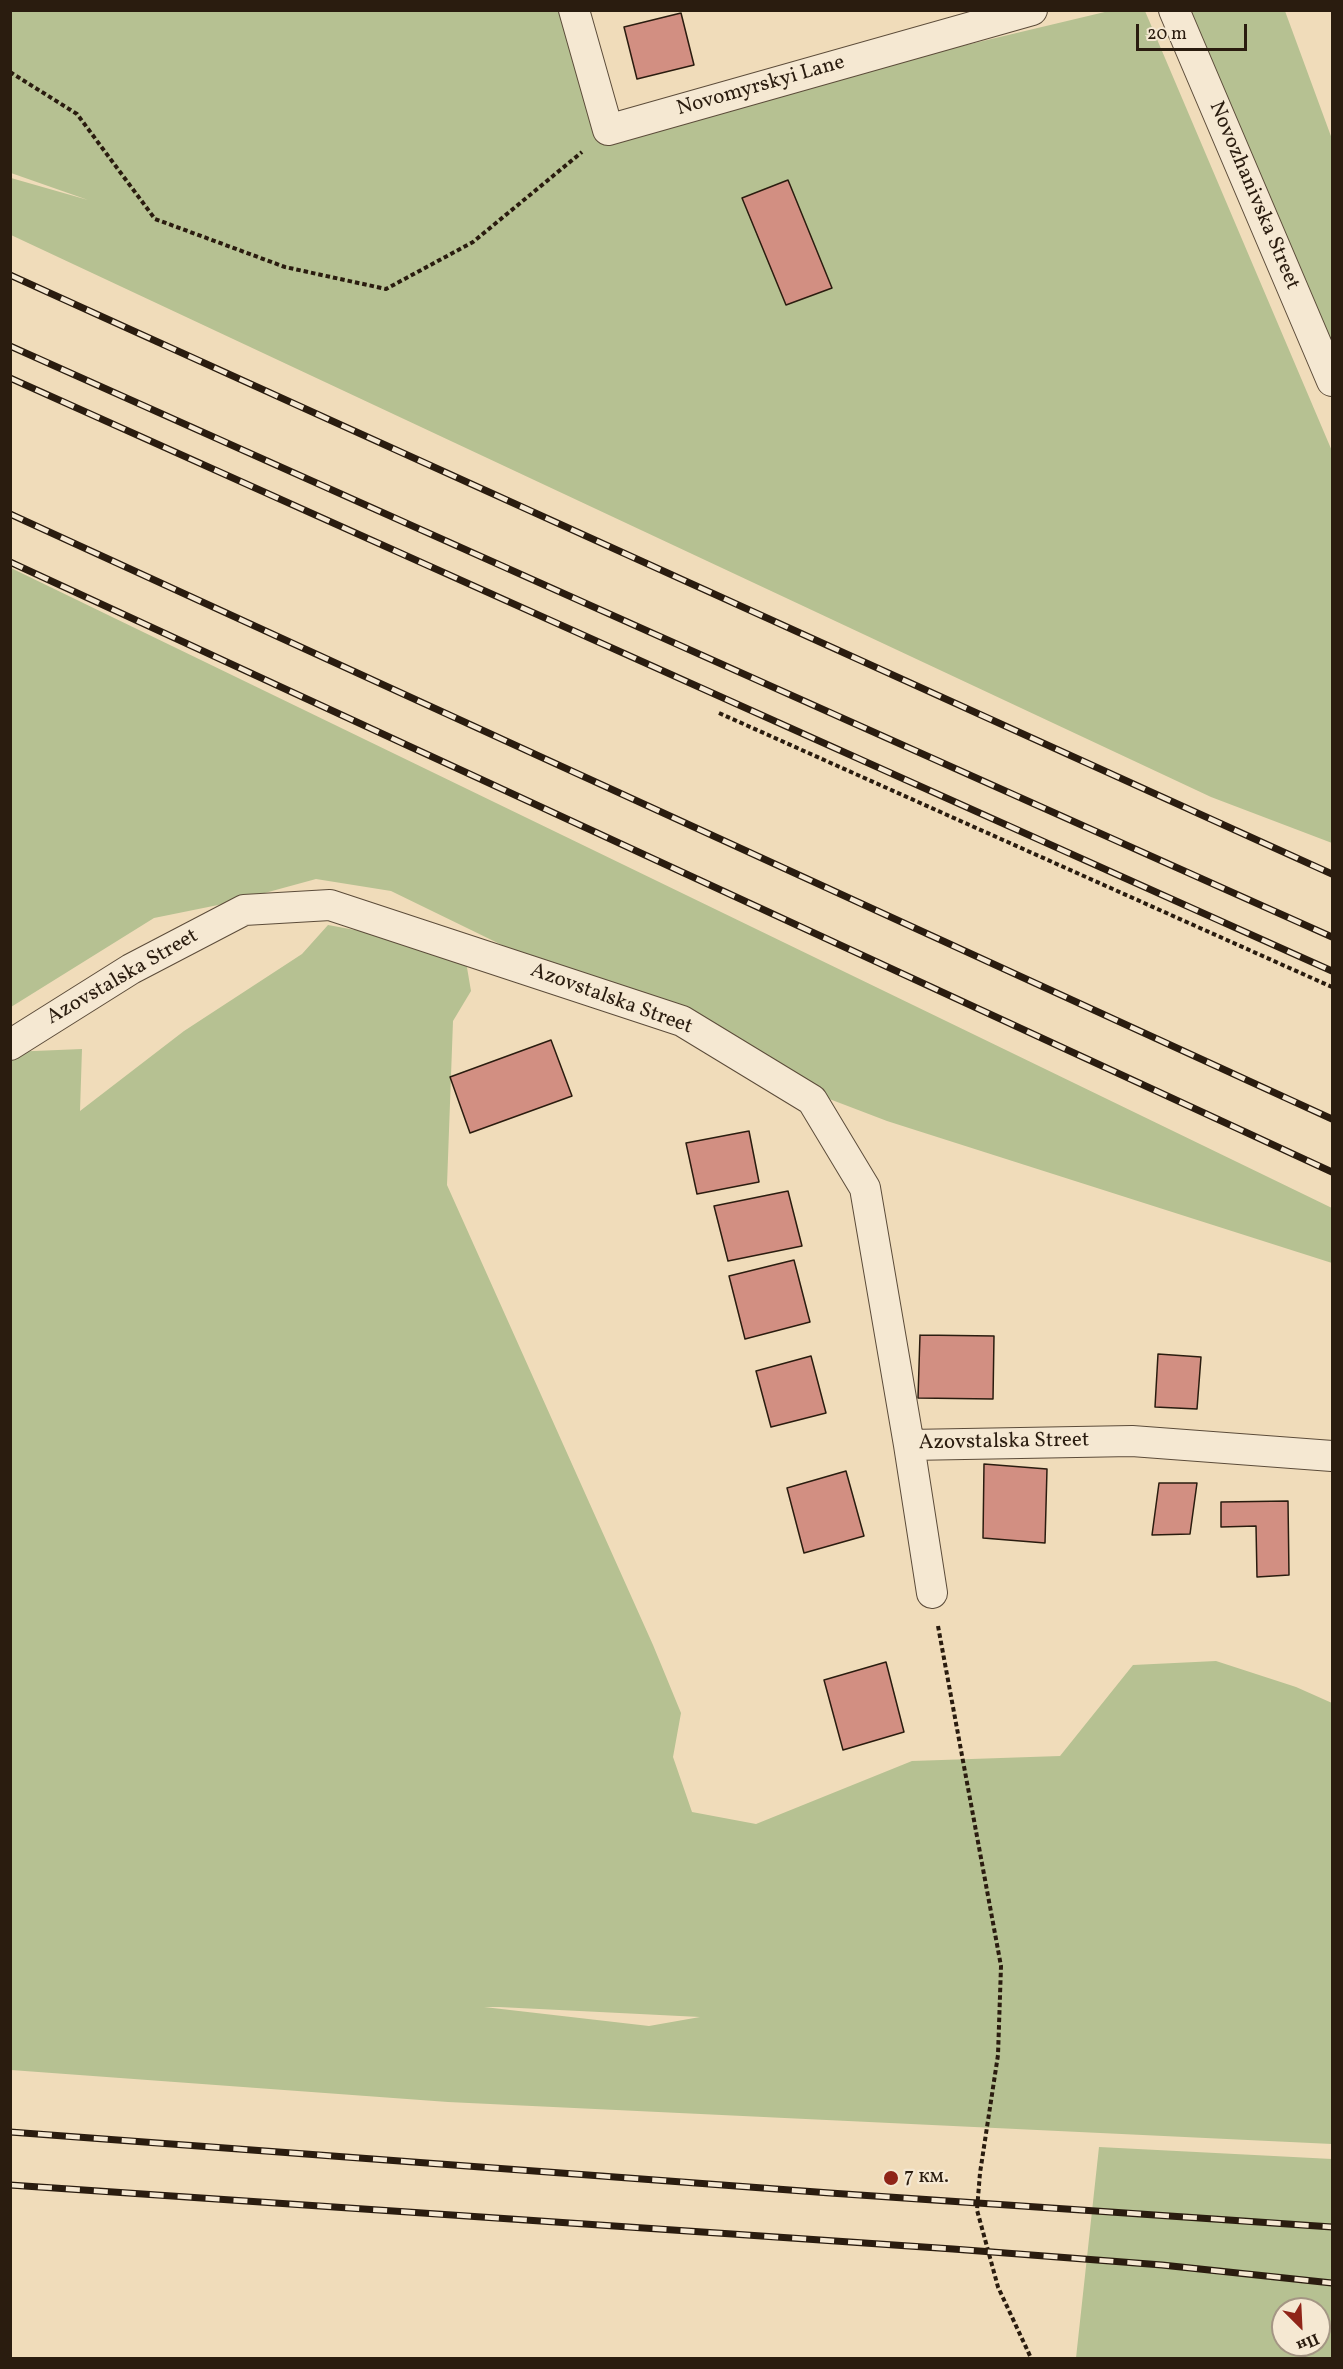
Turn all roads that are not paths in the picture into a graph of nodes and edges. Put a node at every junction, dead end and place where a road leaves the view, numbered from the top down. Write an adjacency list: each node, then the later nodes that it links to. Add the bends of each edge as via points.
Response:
1 (574, 10): 2 (street, Novomyrskyi Lane, via 609,130)
2 (1032, 10)
3 (1174, 10): 4 (street, Novozhanivska Street)
4 (1332, 381)
5 (10, 1045): 6 (street, Azovstalska Street, via 132,969 244,910 330,906 682,1021 812,1100 865,1188)
6 (909, 1445): 7 (street, Azovstalska Street, via 1132,1441); 8 (street)
7 (1332, 1456)
8 (932, 1593)

